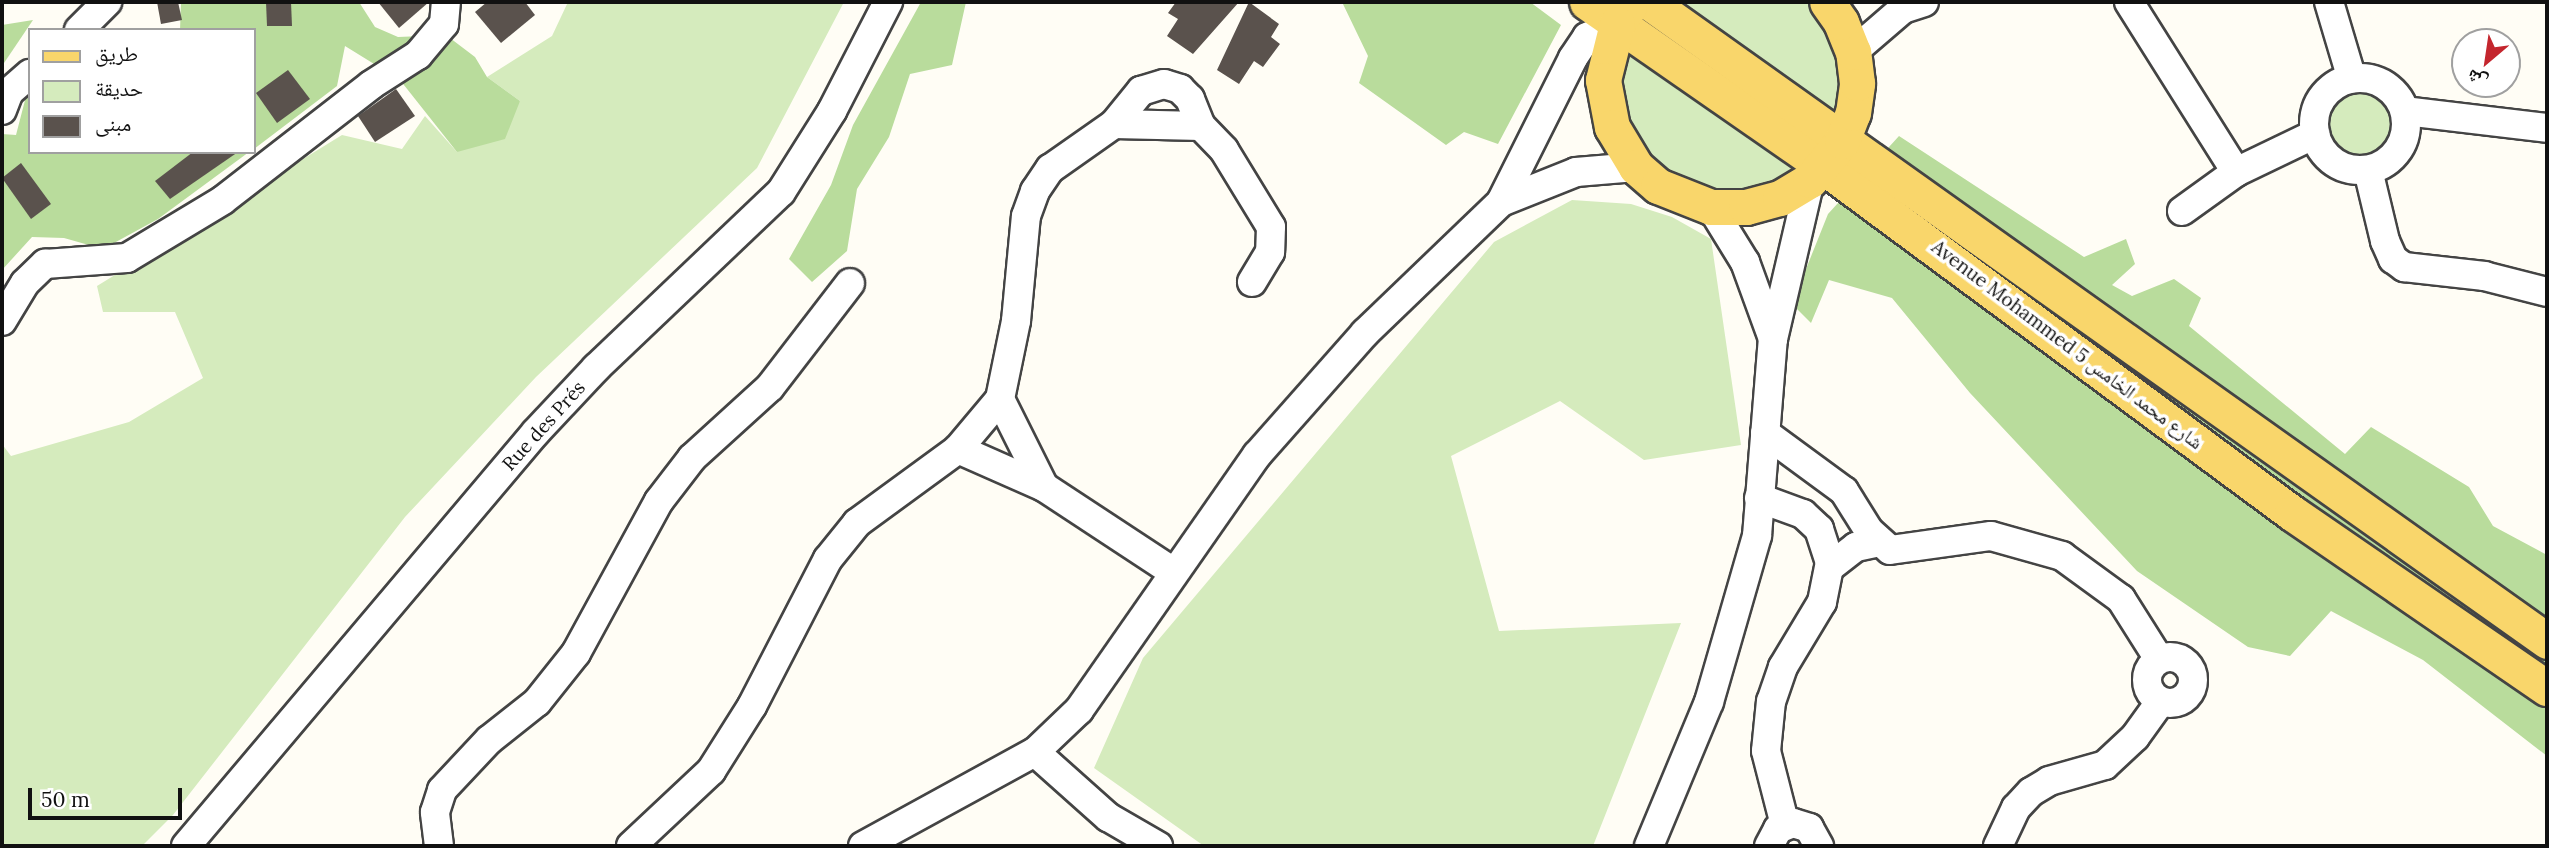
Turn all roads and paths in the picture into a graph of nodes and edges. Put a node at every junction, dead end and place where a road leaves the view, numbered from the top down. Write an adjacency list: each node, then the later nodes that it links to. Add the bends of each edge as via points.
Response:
1 (107, 2): 11 (street)
2 (446, 2): 31 (street, via 444,24 418,55 371,85 223,200 127,258 45,264 25,282)
3 (888, 2): 47 (street, Rue des Prés, via 832,111 781,192 536,432)
4 (1587, 2): 10 (main road, Avenue Mohammed 5 شارع محمد الخامس)
5 (1649, 2): 21 (main road, Avenue Mohammed 5 شارع محمد الخامس)
6 (1827, 2): 12 (main road)
7 (1924, 2): 12 (street, via 1903,9)
8 (2129, 2): 24 (street)
9 (2329, 2): 14 (street)
10 (1625, 13): 21 (main road, Avenue Mohammed 5 شارع محمد الخامس); 22 (main road, via 1603,80 1612,127); 25 (street, via 1587,37)
11 (81, 28)
12 (1853, 52): 21 (main road, via 1853,113)
13 (18, 75): 15 (street)
14 (2352, 79): 16 (street, via 2378,82 2390,89); 20 (street, via 2338,84 2318,105)
15 (2, 110)
16 (2405, 111): 19 (street); 23 (street, via 2405,134 2395,155)
17 (1114, 124): 18 (street); 18 (street, via 1141,92 1164,84 1180,89 1190,99); 33 (street, via 1050,169 1035,191 1020,246 1016,321)
18 (1201, 126): 28 (street, via 1224,150 1271,227 1270,252 1264,269)
19 (2547, 128)
20 (2315, 134): 23 (street, via 2329,158 2354,170); 24 (street)
21 (1826, 163): 26 (main road, via 1780,198 1746,207); 32 (street); 41 (main road, Avenue Mohammed 5 شارع محمد الخامس); 43 (main road, Avenue Mohammed 5 شارع محمد الخامس, via 2292,513)
22 (1636, 167): 25 (street, via 1576,172); 26 (main road, via 1675,195)
23 (2368, 170): 30 (street, via 2385,241 2393,259 2404,267 2484,276)
24 (2236, 172): 27 (street)
25 (1501, 202): 40 (street, via 1308,394)
26 (1711, 207): 32 (street, via 1745,262)
27 (2182, 211)
28 (1252, 282)
29 (850, 284): 48 (street, via 770,387 692,458 659,501 576,653 537,702 489,740 442,790 435,812)
30 (2547, 292)
31 (2, 321)
32 (1773, 339): 34 (street)
33 (1000, 399): 35 (street); 36 (street)
34 (1765, 433): 37 (street); 38 (street, via 1844,491)
35 (958, 449): 36 (street); 49 (street, via 857,523 828,559 752,706 710,771)
36 (1044, 487): 40 (street)
37 (1759, 498): 39 (street, via 1803,514 1823,538); 52 (street, via 1756,536 1727,647 1700,726)
38 (1879, 542): 39 (street, via 1856,547); 42 (street, via 1901,552 1956,538 1991,536 2062,556 2121,599)
39 (1830, 567): 46 (street, via 1822,602 1783,667 1771,701 1766,751)
40 (1172, 571): 45 (street, via 1079,710)
41 (2547, 641)
42 (2160, 659): 44 (street, via 2149,668 2147,682); 44 (street, via 2183,660 2193,681 2180,701)
43 (2547, 688)
44 (2161, 701): 54 (street, via 2135,737 2105,765 2049,781 2031,792 2016,808)
45 (1035, 752): 50 (street); 51 (street, via 1108,817)
46 (1777, 836): 53 (street, via 1809,828)
47 (186, 846)
48 (439, 846)
49 (631, 846)
50 (863, 846)
51 (1158, 846)
52 (1649, 846)
53 (1819, 846)
54 (1998, 846)

